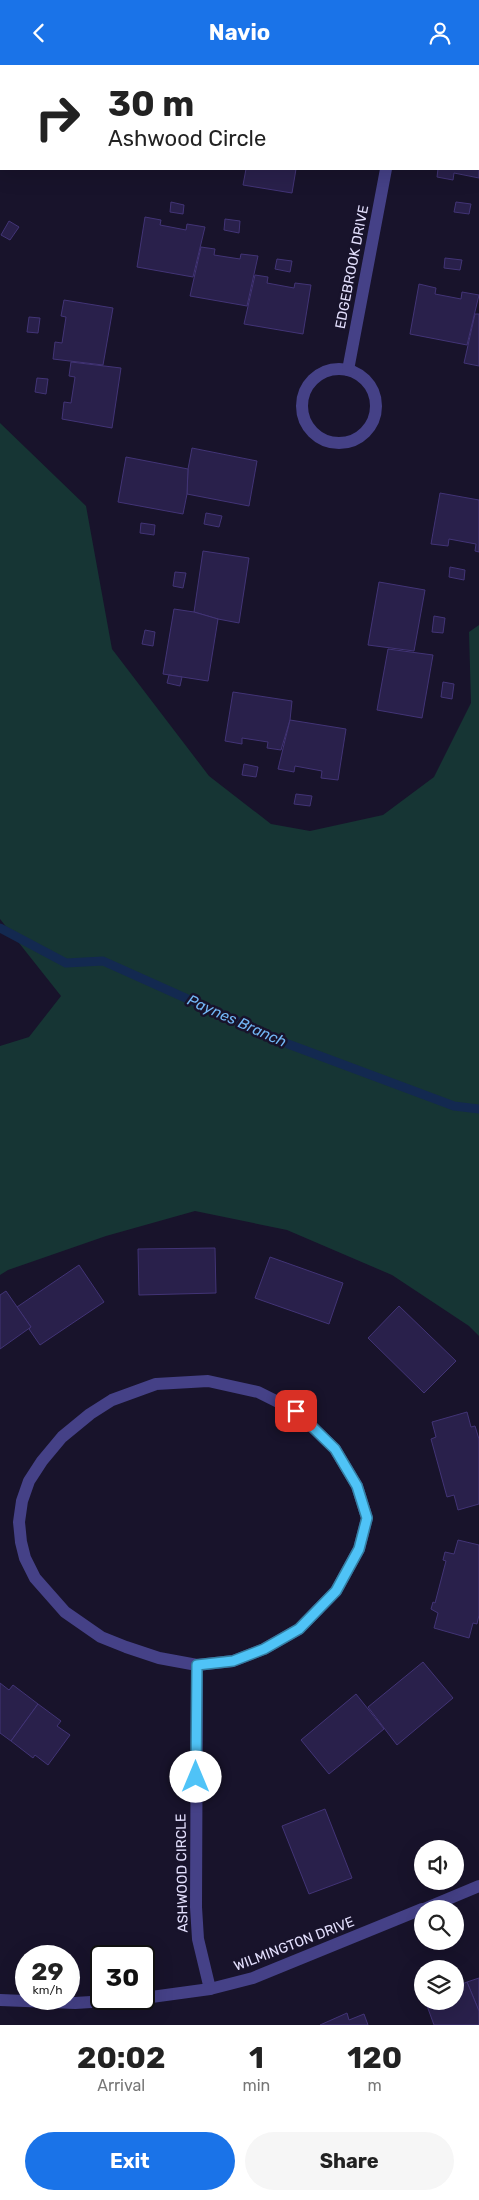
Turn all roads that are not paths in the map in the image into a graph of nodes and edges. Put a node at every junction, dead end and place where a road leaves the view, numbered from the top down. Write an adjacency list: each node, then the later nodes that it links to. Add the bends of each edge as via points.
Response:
1 (386, 170): 2 (street, EDGEBROOK DRIVE)
2 (348, 370): 2 (street, via 336,369 315,378 303,398 304,416 313,432 334,443 347,443 359,438 374,418 376,406 371,389 359,375)
3 (197, 1665): 3 (street, via 159,1658 101,1637 65,1612 35,1578 21,1542 19,1521 29,1481 42,1461 62,1437 90,1414 112,1401 156,1384 208,1381 258,1392 296,1411 335,1449 357,1486 367,1518 359,1549 336,1591 299,1629 264,1649 233,1661); 7 (street, ASHWOOD CIRCLE, via 196,1907 198,1939)
4 (479, 1886): 5 (street, WILMINGTON DRIVE)
5 (445, 1900)
6 (414, 1913): 7 (street, WILMINGTON DRIVE, via 254,1978)
7 (210, 1989): 8 (street, WILMINGTON DRIVE)
8 (155, 1996)
9 (0, 2000): 10 (street)
10 (90, 2002)

